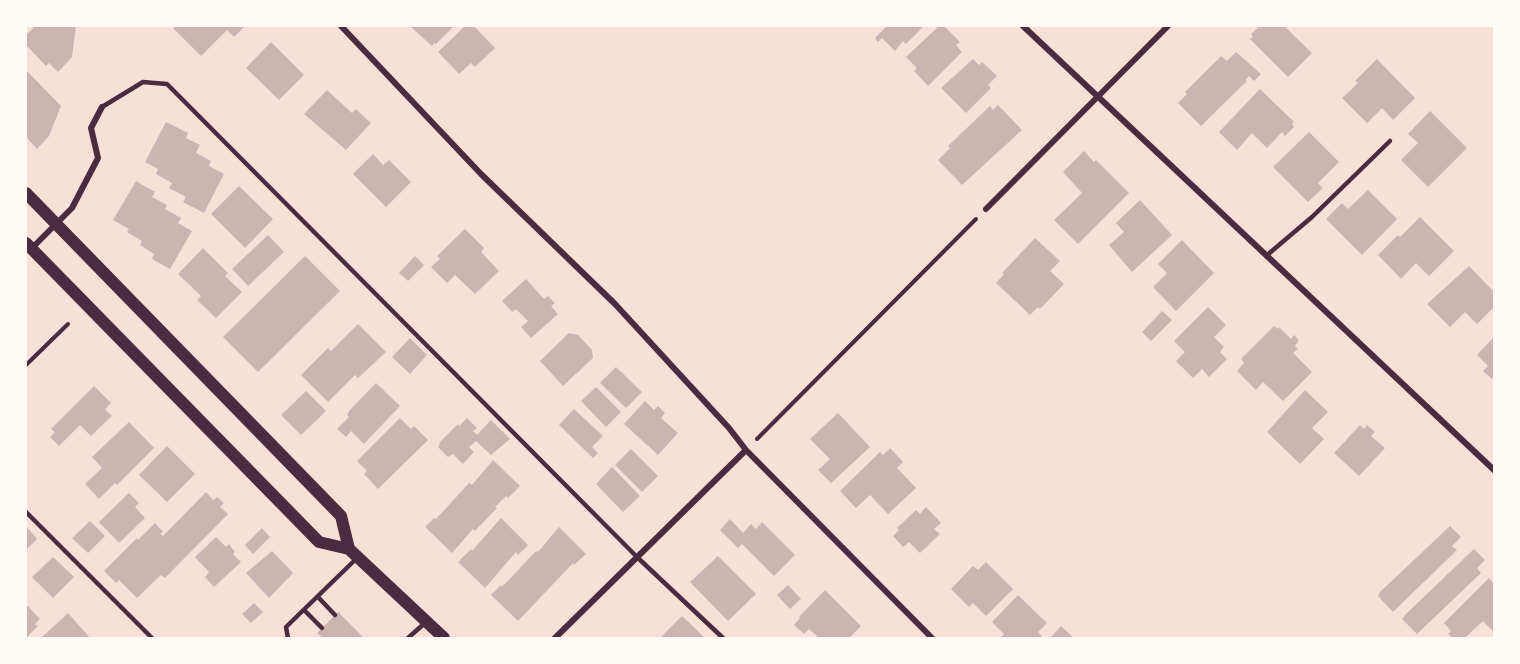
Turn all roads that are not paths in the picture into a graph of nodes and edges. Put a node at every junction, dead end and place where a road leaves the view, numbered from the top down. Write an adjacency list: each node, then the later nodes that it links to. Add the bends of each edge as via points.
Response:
1 (341, 26): 12 (street, via 481,174 615,304)
2 (1023, 26): 4 (street)
3 (1168, 26): 4 (street)
4 (1097, 95): 8 (street); 11 (street)
5 (102, 107): 9 (street, via 91,128 98,158 72,208); 16 (lane, via 143,82 167,84)
6 (1390, 141): 11 (lane)
7 (26, 193): 9 (main road)
8 (986, 209)
9 (56, 224): 10 (street); 15 (main road, via 341,516)
10 (28, 246): 15 (main road, via 319,542)
11 (1266, 256): 13 (street)
12 (746, 450): 16 (street); 28 (street)
13 (1494, 470)
14 (26, 512): 22 (lane)
15 (354, 553): 17 (lane); 20 (main road)
16 (638, 558): 26 (street); 27 (lane)
17 (318, 597): 18 (lane); 19 (lane)
18 (304, 610): 21 (lane); 23 (lane, via 286,627)
19 (335, 615)
20 (426, 621): 24 (lane); 25 (main road)
21 (322, 628)
22 (152, 639)
23 (288, 639)
24 (408, 639)
25 (444, 639)
26 (555, 639)
27 (723, 639)
28 (932, 639)

